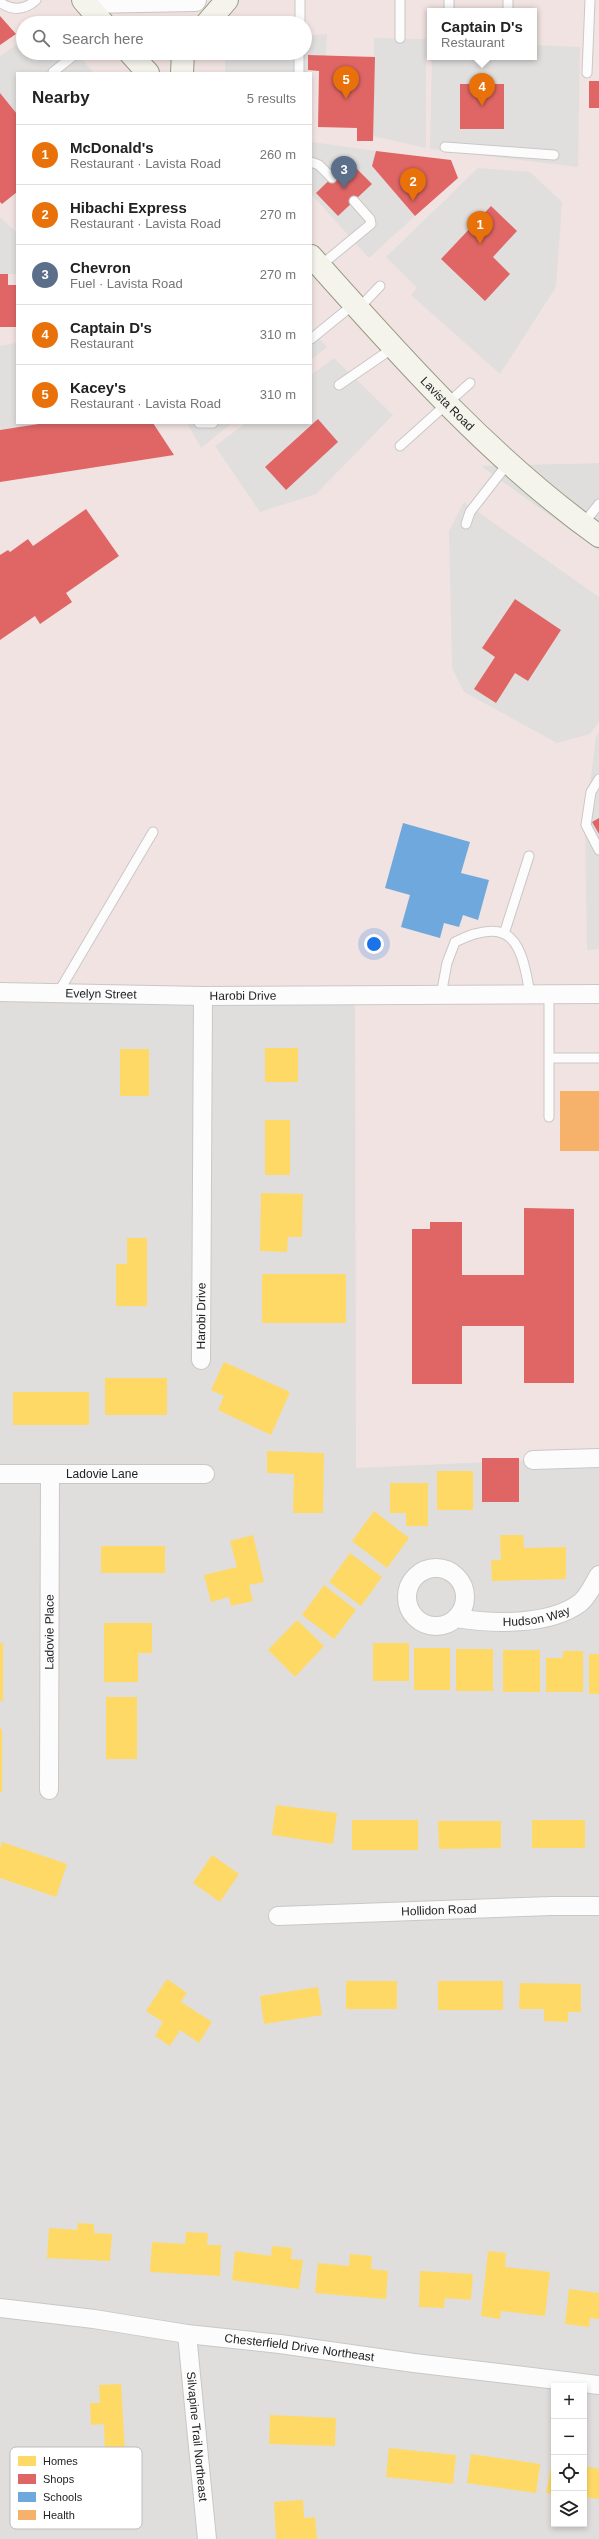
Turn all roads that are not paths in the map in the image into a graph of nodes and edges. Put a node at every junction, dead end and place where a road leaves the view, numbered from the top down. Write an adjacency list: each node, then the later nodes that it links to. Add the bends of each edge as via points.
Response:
1 (36, 0): 8 (lane, via 21,8 10,9)
2 (194, 0): 7 (street)
3 (227, 0): 10 (main road)
4 (300, 0): 11 (lane)
5 (400, 0): 12 (lane)
6 (590, 0): 21 (lane)
7 (84, 1): 9 (main road)
8 (1, 3)
9 (97, 16)
10 (213, 16)
11 (300, 16)
12 (400, 38)
13 (68, 60): 17 (lane)
14 (136, 60): 18 (main road)
15 (183, 60): 19 (main road)
16 (299, 60): 20 (lane)
17 (53, 72)
18 (147, 72)
19 (182, 72)
20 (299, 72)
21 (587, 73)
22 (444, 147): 23 (lane)
23 (554, 155)
24 (312, 162): 25 (lane, via 319,165)
25 (332, 178)
26 (354, 201): 27 (lane, via 370,219 370,224)
27 (316, 261): 29 (main road, Lavista Road)
28 (380, 286): 29 (lane)
29 (356, 306): 30 (lane); 31 (main road, Lavista Road)
30 (312, 338)
31 (393, 348): 33 (lane); 34 (main road, Lavista Road)
32 (470, 383): 34 (lane)
33 (339, 384)
34 (449, 404): 35 (lane); 36 (main road, Lavista Road)
35 (400, 446)
36 (509, 462): 38 (lane, via 470,512); 39 (main road, Lavista Road)
37 (599, 504): 39 (lane)
38 (466, 524)
39 (591, 530)
40 (599, 779): 42 (lane, via 591,792 586,825)
41 (154, 832): 47 (lane)
42 (599, 850)
43 (529, 856): 44 (lane)
44 (504, 934): 48 (lane, via 492,929 455,942 447,963); 49 (lane, via 518,944 525,962)
45 (0, 992): 47 (street, Evelyn Street)
46 (599, 994): 50 (street, Harobi Drive)
47 (58, 995): 51 (street, Evelyn Street)
48 (442, 995): 49 (street, Harobi Drive); 51 (street, Harobi Drive)
49 (530, 995): 50 (street, Harobi Drive)
50 (549, 995): 52 (lane)
51 (203, 996): 55 (street, Harobi Drive)
52 (549, 1058): 53 (lane); 54 (lane)
53 (599, 1058)
54 (549, 1117)
55 (202, 1360)
56 (599, 1458): 57 (street)
57 (533, 1460)
58 (0, 1474): 59 (street, Ladovie Lane)
59 (50, 1474): 60 (street, Ladovie Lane); 63 (street, Ladovie Place)
60 (205, 1474)
61 (599, 1575): 62 (street, Hudson Way, via 581,1603 563,1612 535,1619 482,1622)
62 (456, 1618)
63 (49, 1790)
64 (599, 1906): 65 (street, Hollidon Road)
65 (278, 1916)
66 (0, 2308): 67 (street, Chesterfield Drive Northeast, via 94,2319)
67 (187, 2334): 68 (street, Chesterfield Drive Northeast); 69 (street, Silvapine Trail Northeast)
68 (599, 2385)
69 (207, 2539)

